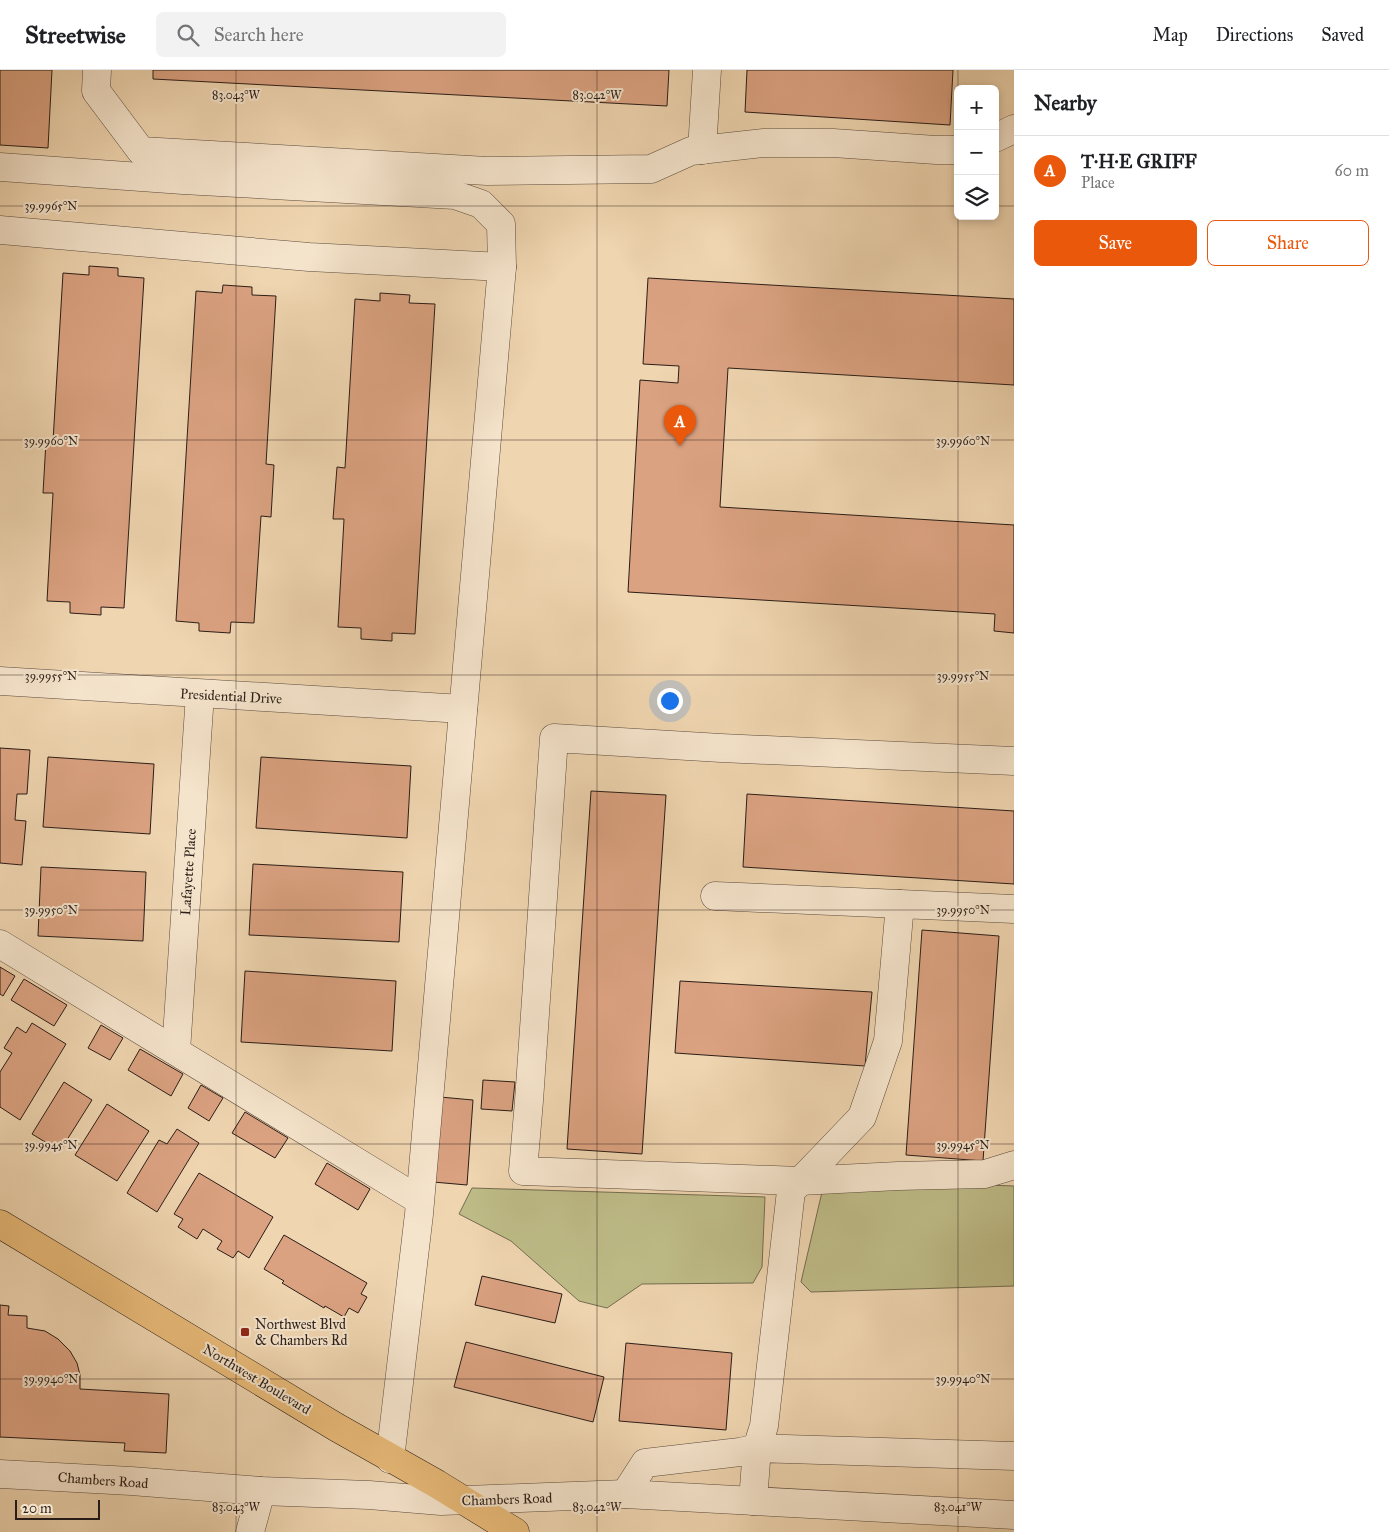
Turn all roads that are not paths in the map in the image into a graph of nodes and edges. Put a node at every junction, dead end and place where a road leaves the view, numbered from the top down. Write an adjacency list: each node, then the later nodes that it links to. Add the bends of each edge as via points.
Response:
1 (97, 70): 5 (street, via 96,91 141,151 487,171 651,169 691,151)
2 (707, 70): 5 (street)
3 (1014, 129): 4 (street)
4 (999, 136)
5 (702, 150): 6 (street, via 764,143 833,143)
6 (954, 150)
7 (0, 167): 9 (street, via 455,195 481,204 501,224)
8 (0, 230): 9 (street, via 309,258)
9 (502, 267): 12 (street)
10 (0, 681): 11 (street, Presidential Drive)
11 (200, 694): 12 (street, Presidential Drive); 18 (street, Lafayette Place)
12 (463, 709): 21 (street)
13 (1014, 761): 20 (street, via 554,738 523,1171)
14 (715, 896): 15 (street)
15 (900, 904): 16 (street); 20 (street, via 888,1041 862,1117)
16 (1014, 909)
17 (0, 944): 18 (street)
18 (176, 1051): 21 (street)
19 (1014, 1165): 20 (street, via 985,1174)
20 (800, 1181): 23 (street, via 791,1191 764,1426)
21 (419, 1200): 25 (street)
22 (0, 1224): 25 (main road, Northwest Boulevard)
23 (757, 1448): 24 (street); 28 (street, via 645,1463); 30 (street)
24 (1014, 1456)
25 (390, 1459): 29 (main road, Northwest Boulevard)
26 (0, 1474): 27 (street, Chambers Road)
27 (261, 1491): 29 (street, Chambers Road); 32 (street)
28 (626, 1494): 29 (street, Chambers Road); 30 (street, Chambers Road)
29 (466, 1501): 33 (main road, Northwest Boulevard)
30 (753, 1501): 31 (street, Chambers Road)
31 (1014, 1515)
32 (250, 1532)
33 (515, 1532)

